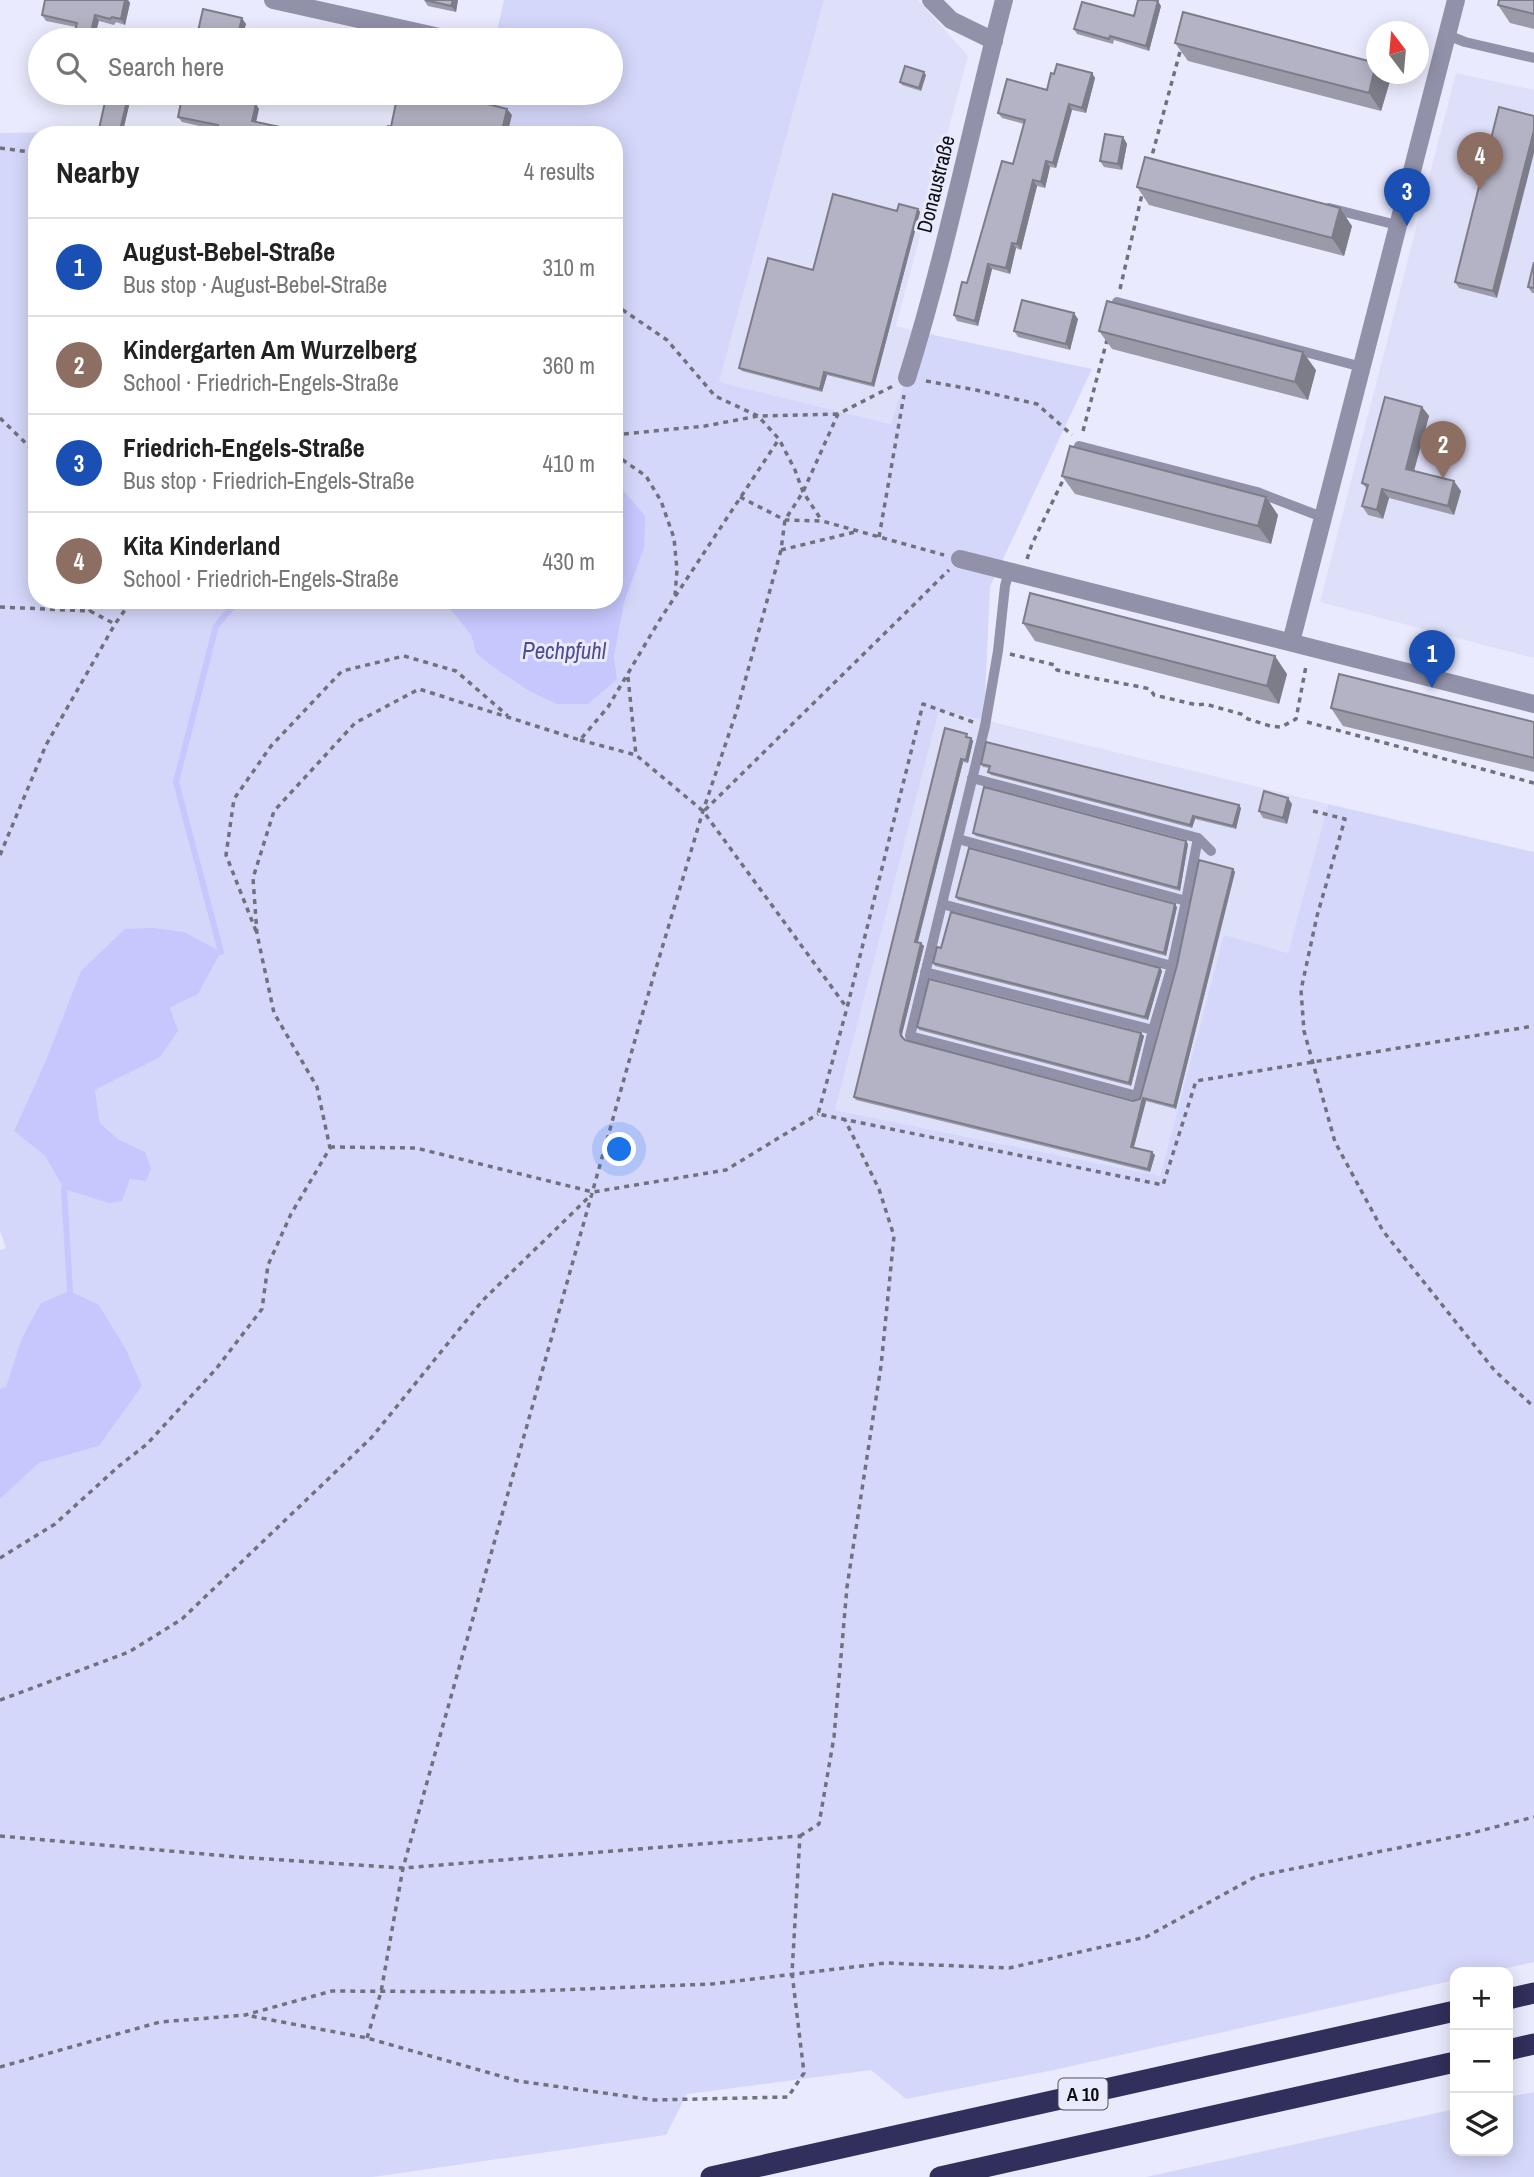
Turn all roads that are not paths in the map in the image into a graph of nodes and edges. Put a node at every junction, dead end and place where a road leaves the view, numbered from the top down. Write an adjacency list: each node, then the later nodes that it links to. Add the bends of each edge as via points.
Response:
1 (272, 0): 5 (street)
2 (931, 0): 8 (street, via 951,20)
3 (1004, 0): 8 (street, Donaustraße)
4 (1456, 0): 7 (street)
5 (318, 5): 6 (street)
6 (407, 28)
7 (1447, 35): 9 (lane); 11 (street)
8 (993, 41): 14 (street, Donaustraße, via 954,210)
9 (1534, 58)
10 (1317, 204): 11 (lane)
11 (1397, 225): 13 (street)
12 (1117, 302): 13 (lane)
13 (1362, 367): 16 (street)
14 (907, 378)
15 (1079, 446): 16 (lane, via 1257,492)
16 (1322, 517): 19 (street)
17 (960, 559): 18 (street)
18 (1009, 571): 19 (street); 21 (lane, via 985,726)
19 (1291, 642): 20 (street)
20 (1534, 704)
21 (972, 778): 22 (lane); 23 (lane)
22 (1198, 838): 24 (lane); 25 (lane)
23 (958, 839): 25 (lane); 26 (lane)
24 (1211, 851)
25 (1186, 901): 27 (lane)
26 (942, 904): 27 (lane); 28 (lane)
27 (1172, 966): 29 (lane)
28 (925, 972): 29 (lane); 29 (lane, via 910,1036 1137,1096)
29 (1153, 1030)
30 (1534, 1993): 31 (highway)
31 (1513, 1998)
32 (1450, 2012): 36 (highway, A 10)
33 (1534, 2044): 34 (highway)
34 (1513, 2049)
35 (1450, 2063): 37 (highway, A 10)
36 (711, 2177)
37 (940, 2177)

